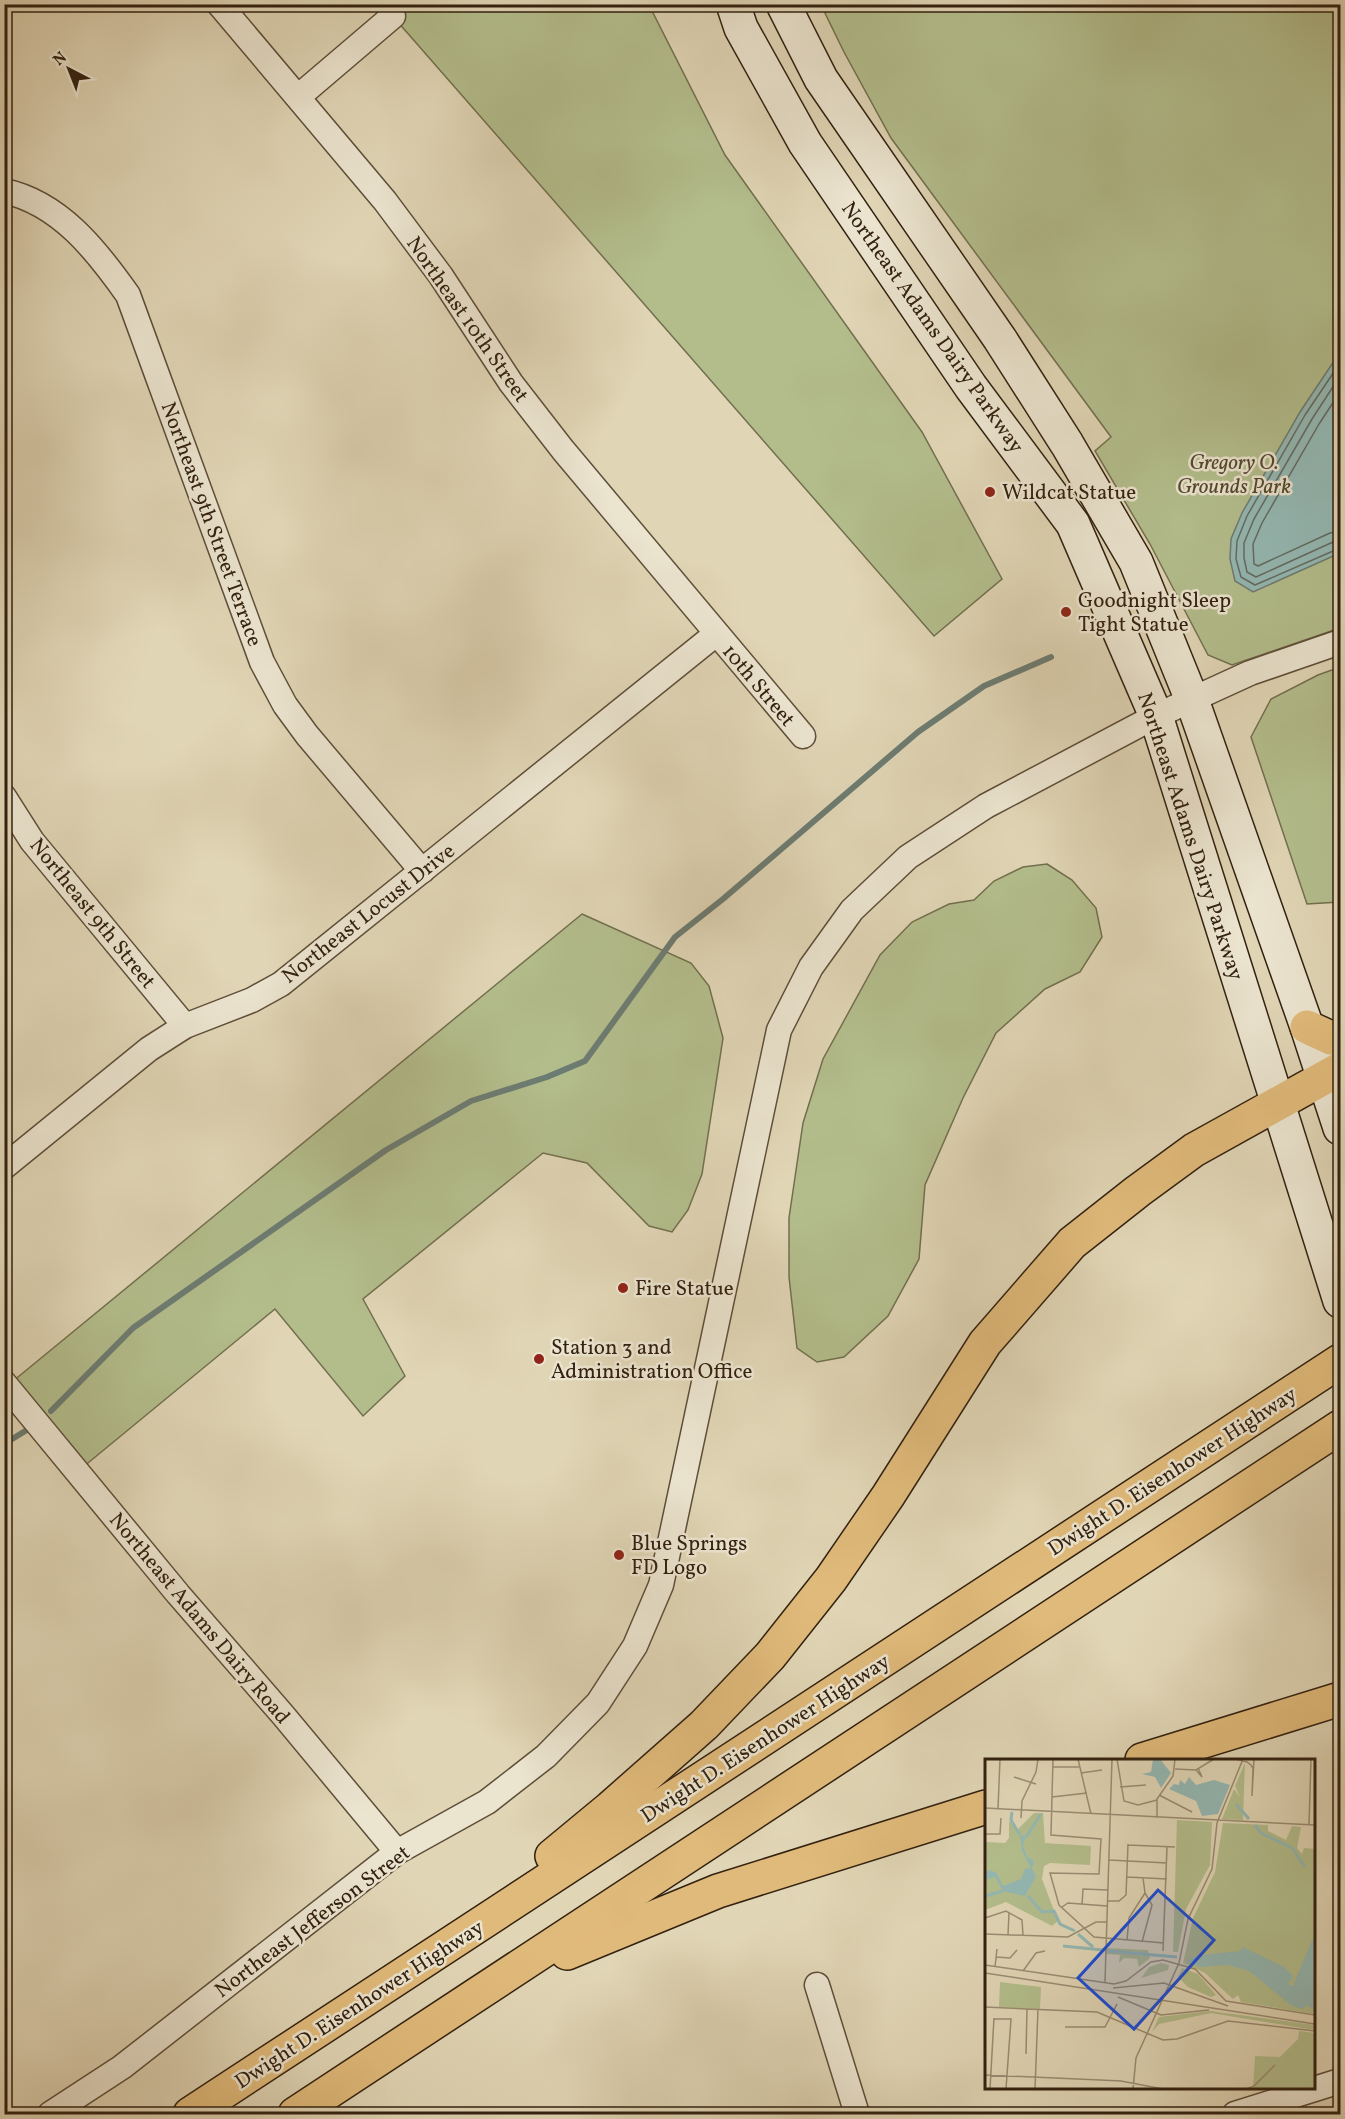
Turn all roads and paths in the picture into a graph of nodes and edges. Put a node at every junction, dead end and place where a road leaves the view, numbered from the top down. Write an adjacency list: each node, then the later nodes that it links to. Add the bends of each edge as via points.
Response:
1 (219, 4): 5 (street, Northeast 10th Street)
2 (733, 4): 10 (main road, Northeast Adams Dairy Parkway, via 741,28 805,142 971,387 1073,524)
3 (783, 4): 9 (main road, Northeast Adams Dairy Parkway, via 821,80 1000,339 1067,444 1136,562)
4 (393, 16): 5 (street)
5 (298, 97): 7 (street, Northeast 10th Street, via 392,210 562,450)
6 (4, 191): 13 (street, Northeast 9th Street Terrace, via 44,207 71,226 103,258 128,294 262,662 307,735)
7 (716, 634): 11 (street, 10th Street); 13 (street, Northeast Locust Drive)
8 (1341, 642): 9 (street, Northeast Jefferson Street, via 1250,673)
9 (1192, 700): 10 (street, Northeast Jefferson Street); 15 (main road, Northeast Adams Dairy Parkway)
10 (1156, 716): 18 (main road, Northeast Adams Dairy Parkway); 28 (street, Northeast Jefferson Street, via 986,806 908,857 852,910 810,967 779,1030 661,1585 635,1646 598,1702 546,1756 487,1802)
11 (803, 736)
12 (4, 797): 14 (street, Northeast 9th Street, via 32,841)
13 (422, 871): 14 (street, Northeast Locust Drive, via 280,984 252,1000)
14 (185, 1026): 20 (street, Northeast Locust Drive, via 149,1050)
15 (1307, 1027): 16 (highway); 17 (main road, Northeast Adams Dairy Parkway)
16 (1341, 1039)
17 (1332, 1074): 18 (highway); 19 (main road, Northeast Adams Dairy Parkway)
18 (1277, 1103): 21 (main road, Northeast Adams Dairy Parkway); 29 (highway, via 1194,1150 1072,1243 984,1342 888,1496 831,1579 770,1656 696,1733)
19 (1341, 1128)
20 (4, 1167)
21 (1341, 1301)
22 (1341, 1361): 29 (highway, Dwight D. Eisenhower Highway)
23 (4, 1383): 28 (street, Northeast Adams Dairy Road)
24 (1341, 1427): 30 (highway)
25 (1341, 1699): 26 (highway)
26 (1148, 1759)
27 (985, 1808): 30 (highway, via 718,1891)
28 (397, 1852): 33 (street, Northeast Jefferson Street, via 122,2067)
29 (423, 1962): 34 (highway, Dwight D. Eisenhower Highway)
30 (496, 1982): 35 (highway)
31 (817, 1985): 36 (street)
32 (1341, 2081): 37 (street)
33 (50, 2115)
34 (190, 2115)
35 (295, 2115)
36 (857, 2115)
37 (1235, 2115)

